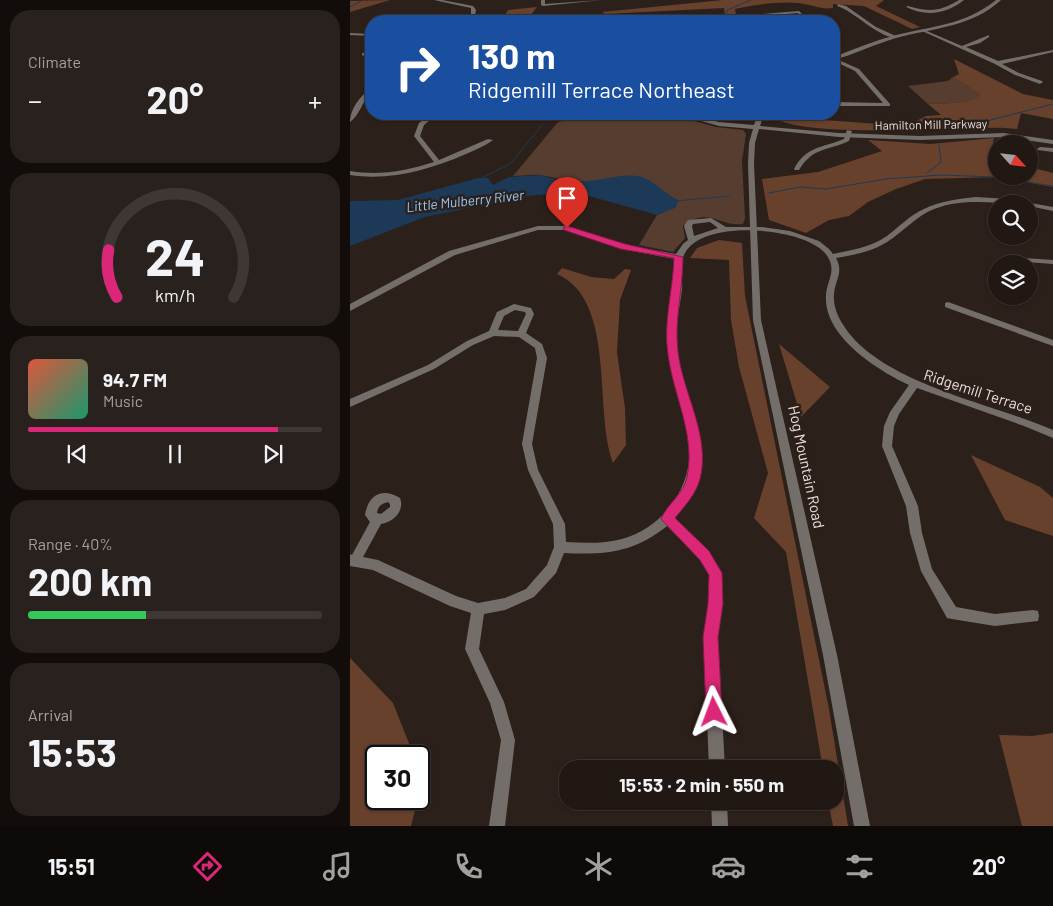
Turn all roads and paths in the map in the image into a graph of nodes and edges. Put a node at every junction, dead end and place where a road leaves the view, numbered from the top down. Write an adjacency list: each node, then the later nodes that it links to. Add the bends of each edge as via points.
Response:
1 (436, 0): 7 (street)
2 (466, 0): 7 (street)
3 (600, 0): 6 (street)
4 (962, 0): 9 (street, via 932,13)
5 (999, 0): 13 (street, via 982,14 965,22)
6 (543, 2)
7 (458, 4): 10 (street, via 472,6)
8 (838, 5): 17 (street, via 846,7 874,28)
9 (908, 6)
10 (473, 15)
11 (755, 15): 12 (street, via 799,12)
12 (802, 15)
13 (924, 30): 17 (street); 18 (street)
14 (350, 34): 15 (street)
15 (365, 35)
16 (987, 36): 18 (street)
17 (896, 37): 20 (street)
18 (963, 47): 22 (street)
19 (1053, 51): 22 (street)
20 (840, 57)
21 (840, 62): 25 (street, via 857,70 888,105)
22 (998, 62): 23 (street, via 1017,74)
23 (1040, 82)
24 (365, 96): 26 (street, via 359,100)
25 (840, 104)
26 (350, 120)
27 (426, 120): 36 (street, via 421,124 417,136)
28 (702, 120): 29 (street, Hamilton Mill Parkway, via 719,124)
29 (757, 122): 30 (street, Hamilton Mill Parkway); 42 (street, Hog Mountain Road, via 751,164)
30 (849, 133): 31 (street, Hamilton Mill Parkway, via 990,130); 33 (street, Hamilton Mill Parkway, via 920,138 1004,135); 37 (street, via 846,140 802,158)
31 (1053, 137)
32 (490, 140): 36 (street)
33 (1053, 142)
34 (1040, 149): 35 (street)
35 (1053, 150)
36 (437, 162): 38 (street, via 384,174)
37 (798, 169)
38 (350, 173)
39 (1053, 209): 44 (street, via 998,199 951,203 930,208 884,241 867,249)
40 (724, 229): 41 (street); 42 (street); 43 (street, via 711,220 691,222 688,226)
41 (711, 232): 42 (street); 43 (street)
42 (754, 233): 44 (street, via 806,237); 66 (street, Hog Mountain Road, via 757,320 828,645)
43 (692, 240): 45 (street)
44 (832, 256): 53 (street, Ridgemill Terrace, via 836,274 830,293 831,310 837,324 854,344)
45 (678, 257): 49 (street, via 624,247 567,228 538,228 452,253); 57 (street, via 678,284 671,326 673,354 696,444 693,479)
46 (1038, 261): 47 (street)
47 (1053, 262)
48 (948, 305): 52 (street)
49 (350, 308)
50 (493, 333): 51 (street); 51 (street, via 500,314 514,307 528,310 530,314); 54 (street)
51 (521, 334): 58 (street, via 539,346 542,358 527,444 533,470 559,524)
52 (1053, 343)
53 (914, 385): 55 (street, Ridgemill Terrace, via 1014,417); 61 (street, via 895,412 889,426 887,446 912,506 927,571 952,613 995,620)
54 (350, 403)
55 (1053, 434)
56 (378, 519): 59 (street)
57 (667, 519): 58 (street, via 649,534 622,544 595,548); 62 (street, via 705,556 716,573 711,637)
58 (560, 547): 60 (street, via 552,570 530,593 505,604)
59 (352, 560): 60 (street, via 374,564 454,602)
60 (478, 609): 64 (street, via 472,649 497,702 508,740)
61 (1033, 616)
62 (717, 760)
63 (719, 810): 65 (street)
64 (497, 826)
65 (720, 826)
66 (862, 826)

